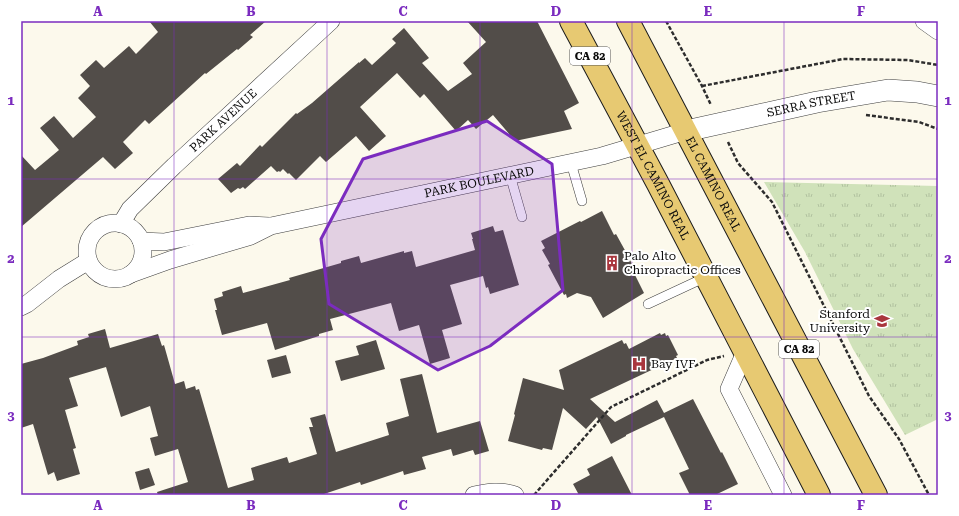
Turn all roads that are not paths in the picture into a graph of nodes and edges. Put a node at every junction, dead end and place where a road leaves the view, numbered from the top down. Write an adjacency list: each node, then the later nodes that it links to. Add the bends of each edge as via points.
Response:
1 (331, 21): 13 (street, PARK AVENUE, via 174,166 130,209)
2 (571, 21): 8 (main road, WEST EL CAMINO REAL / CA 82)
3 (628, 21): 7 (main road, EL CAMINO REAL / CA 82)
4 (924, 21): 5 (street)
5 (938, 31)
6 (938, 96): 7 (street, SERRA STREET, via 888,90 724,121)
7 (686, 131): 8 (street, PARK BOULEVARD); 26 (main road, EL CAMINO REAL / CA 82)
8 (638, 146): 9 (street, PARK BOULEVARD); 18 (main road, WEST EL CAMINO REAL / CA 82)
9 (571, 163): 10 (street, PARK BOULEVARD); 11 (lane)
10 (510, 176): 12 (lane); 14 (street, PARK BOULEVARD)
11 (582, 201)
12 (522, 217)
13 (120, 224): 15 (street, via 132,230); 16 (street, via 108,224 96,230 88,244)
14 (271, 226): 15 (street, PARK BOULEVARD, via 249,225 174,241); 17 (street, PARK BOULEVARD, via 251,236)
15 (141, 241): 17 (street, via 142,259 138,268)
16 (88, 261): 17 (street, PARK BOULEVARD, via 98,274 106,278 123,278); 20 (street)
17 (131, 274)
18 (706, 277): 19 (lane); 21 (main road, WEST EL CAMINO REAL / CA 82)
19 (648, 304)
20 (21, 307)
21 (745, 352): 24 (street, via 729,389); 25 (main road, CA 82)
22 (474, 495): 23 (street, via 506,492)
23 (515, 495)
24 (783, 495)
25 (819, 495)
26 (876, 495)

